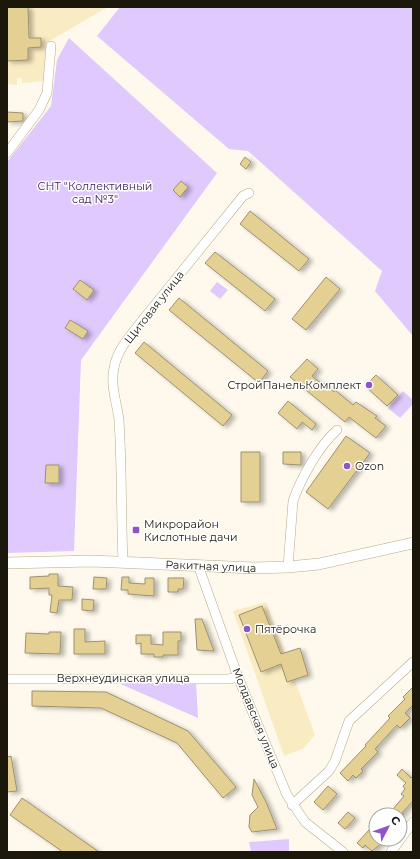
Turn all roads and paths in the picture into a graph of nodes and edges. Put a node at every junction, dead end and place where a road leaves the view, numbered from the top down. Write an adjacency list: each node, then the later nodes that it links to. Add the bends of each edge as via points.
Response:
1 (51, 46): 2 (street, via 47,93 39,110)
2 (7, 153)
3 (249, 193): 6 (street, Щитовая улица, via 242,196 126,340 117,357 113,370 113,384 118,418)
4 (337, 430): 9 (street, via 323,446 293,501)
5 (413, 542): 9 (street, Ракитная улица, via 319,564)
6 (123, 562): 7 (street, Ракитная улица); 8 (street, Ракитная улица)
7 (7, 563)
8 (198, 565): 9 (street, Ракитная улица); 11 (street, Молдавская улица)
9 (288, 567)
10 (413, 662): 13 (street, via 350,721 329,771)
11 (238, 677): 12 (street, Верхнеудинская улица); 13 (street, Молдавская улица)
12 (7, 679)
13 (292, 805): 15 (street, Молдавская улица, via 305,822)
14 (413, 822): 16 (street)
15 (343, 852)
16 (392, 852)

